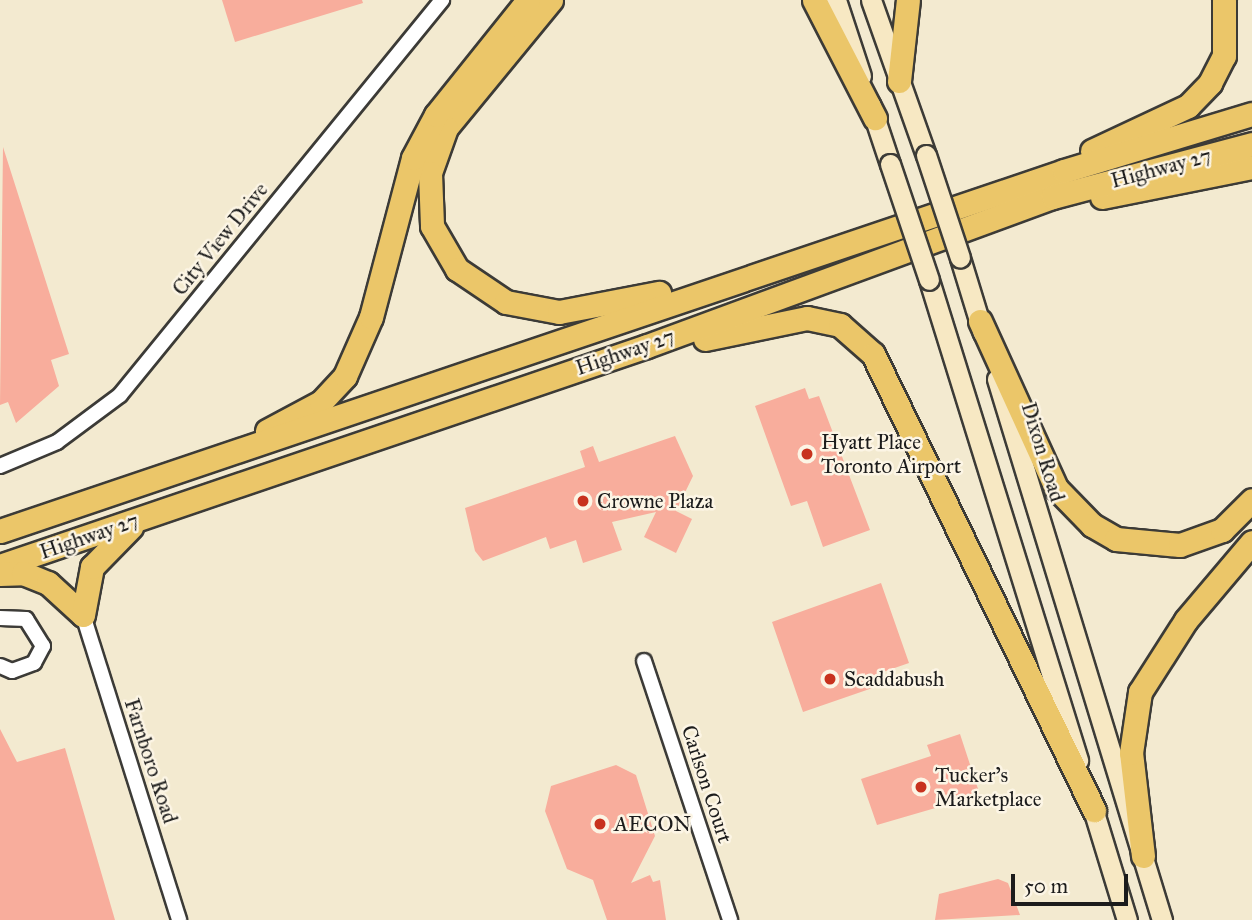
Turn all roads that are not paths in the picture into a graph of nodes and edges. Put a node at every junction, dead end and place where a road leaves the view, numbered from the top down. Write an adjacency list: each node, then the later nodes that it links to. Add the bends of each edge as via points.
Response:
1 (442, 0): 19 (street, City View Drive, via 120,395 57,442)
2 (528, 0): 20 (main road, via 436,115 412,158 371,317 345,376 321,402)
3 (551, 0): 16 (main road, via 446,128 428,196 442,247 482,290 506,302 559,312)
4 (814, 0): 11 (main road)
5 (836, 0): 11 (main road)
6 (871, 0): 9 (main road, Dixon Road)
7 (908, 0): 9 (main road)
8 (1223, 0): 14 (main road, via 1224,56 1210,83 1188,106 1097,147)
9 (899, 81): 17 (main road, Dixon Road, bridge)
10 (1252, 114): 14 (main road, Highway 27)
11 (875, 118): 31 (main road, bridge)
12 (1252, 144): 15 (main road, Highway 27)
13 (1252, 167): 15 (main road, via 1115,196)
14 (1064, 171): 16 (main road, Highway 27)
15 (1053, 197): 18 (main road, Highway 27)
16 (721, 285): 20 (main road, Highway 27)
17 (980, 321): 21 (main road, via 1056,488 1092,525 1116,539 1180,545 1222,530); 32 (main road, Dixon Road)
18 (647, 346): 22 (main road, Highway 27); 31 (main road, via 807,318 858,337 873,354)
19 (0, 466)
20 (183, 473): 23 (main road, Highway 27)
21 (1252, 500)
22 (142, 519): 25 (main road, Highway 27); 27 (main road, via 92,567)
23 (0, 531)
24 (1252, 542): 32 (main road, via 1186,620 1140,692 1131,753)
25 (0, 566)
26 (0, 574): 27 (main road, via 23,573 48,583)
27 (83, 615): 33 (street, Farnboro Road)
28 (0, 618): 30 (street, via 26,619 43,646 34,663 12,671)
29 (644, 661): 34 (street, Carlson Court)
30 (0, 666)
31 (1094, 810): 35 (main road)
32 (1143, 856): 36 (main road, Dixon Road)
33 (179, 920)
34 (730, 920)
35 (1127, 920)
36 (1162, 920)

